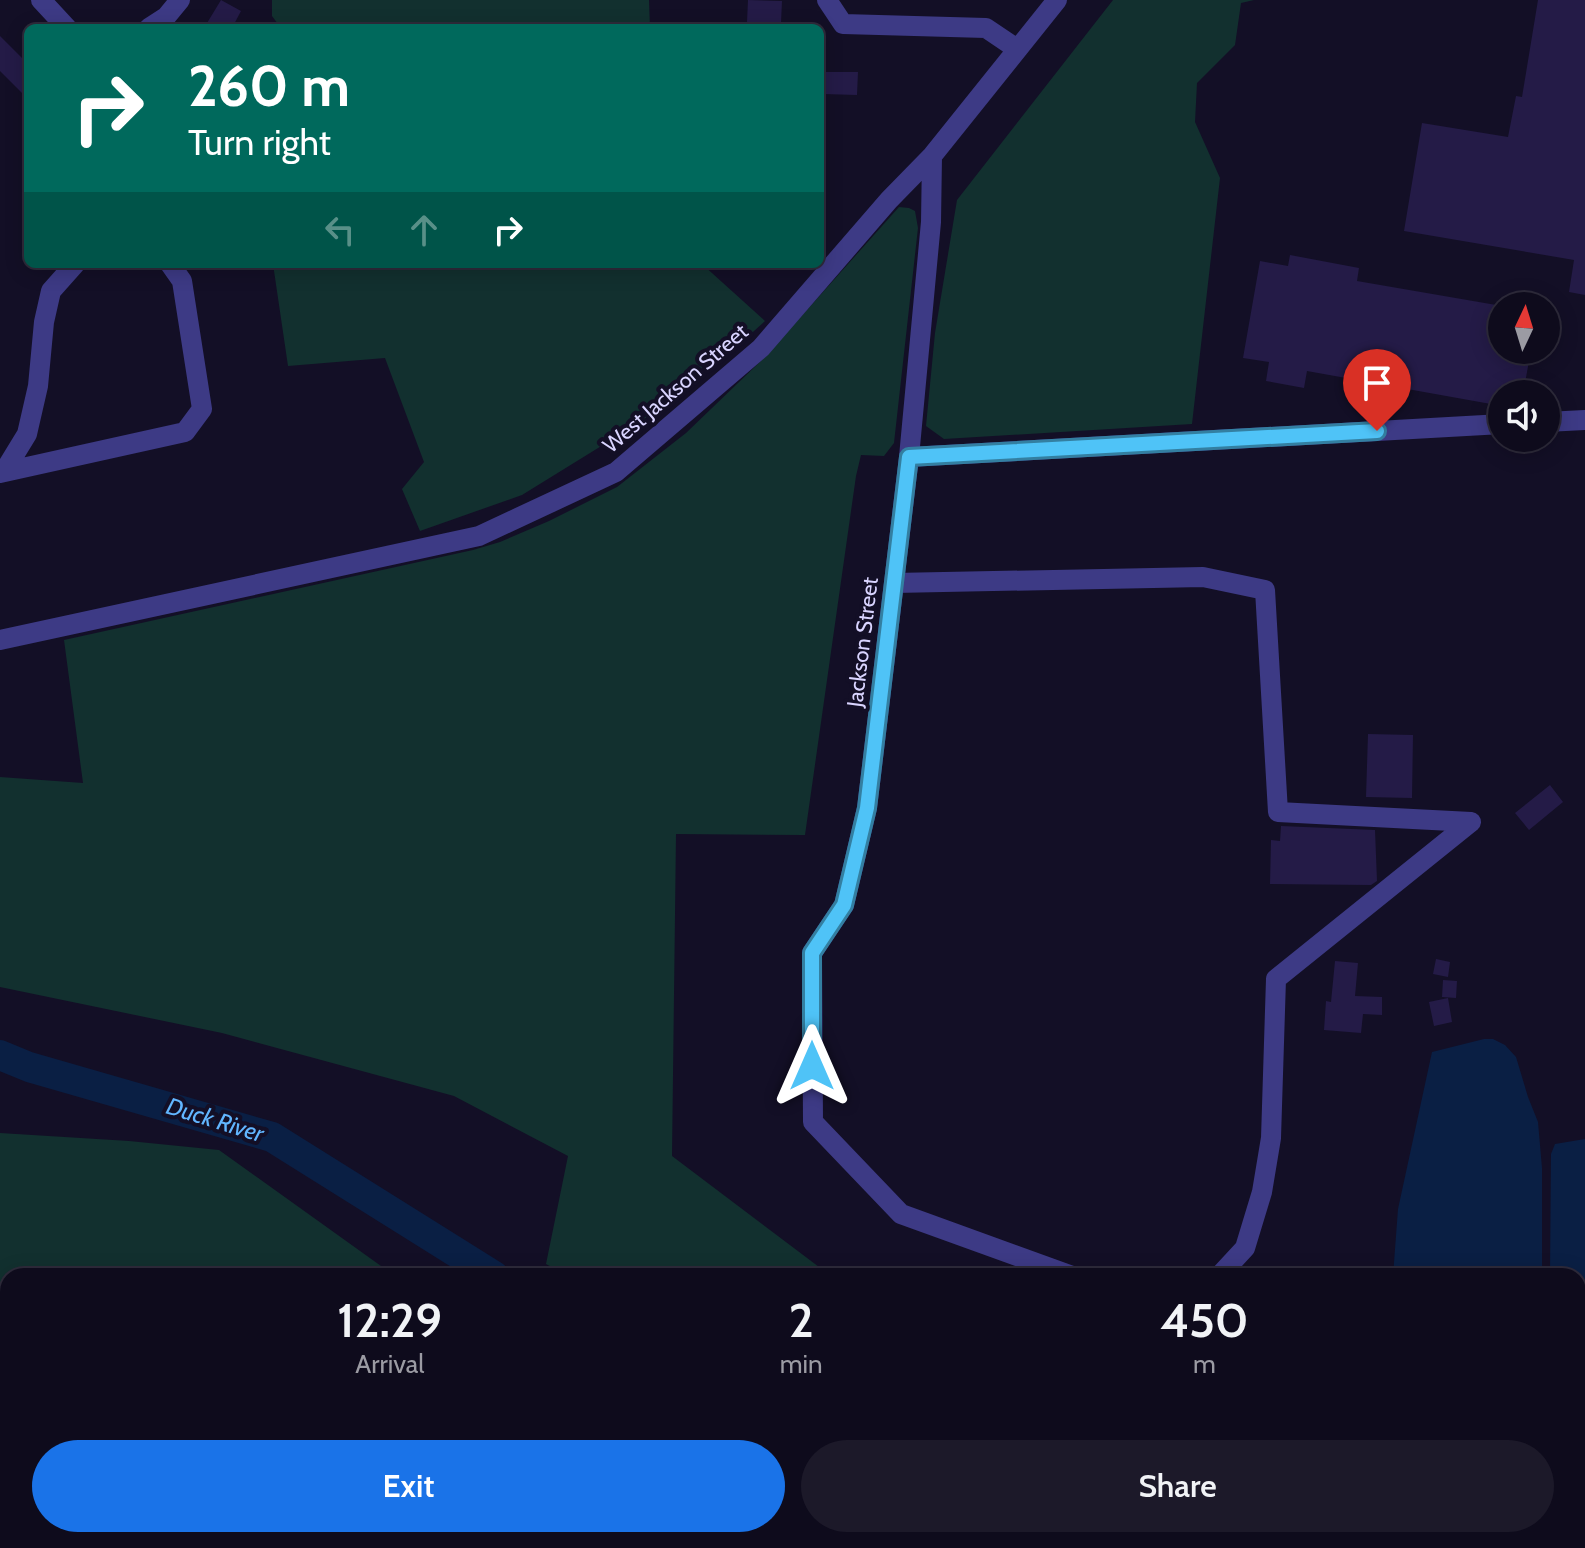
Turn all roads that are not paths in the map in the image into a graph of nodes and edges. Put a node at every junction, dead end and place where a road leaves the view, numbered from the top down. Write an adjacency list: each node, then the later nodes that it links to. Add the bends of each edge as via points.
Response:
1 (41, 0): 5 (street)
2 (180, 0): 6 (street)
3 (827, 0): 7 (street, via 843,24 986,28)
4 (1057, 0): 7 (street, West Jackson Street)
5 (63, 24)
6 (155, 24)
7 (1017, 49): 8 (street, West Jackson Street)
8 (932, 156): 14 (street, Jackson Street, via 931,222); 17 (street, West Jackson Street, via 761,348 616,472 479,536)
9 (71, 268): 15 (street, via 51,291 27,434)
10 (173, 268): 15 (street, via 182,281 202,409 185,432)
11 (1585, 420): 12 (street)
12 (1560, 421)
13 (1488, 425): 14 (street)
14 (909, 457): 16 (street, Jackson Street)
15 (3, 472)
16 (894, 583): 18 (street, Jackson Street, via 867,808 844,905 812,953 813,1122 901,1214); 19 (street, via 1203,577 1265,590 1278,812 1471,822 1276,979 1271,1138 1262,1192 1245,1248)
17 (0, 640)
18 (1050, 1268)
19 (1226, 1268)

